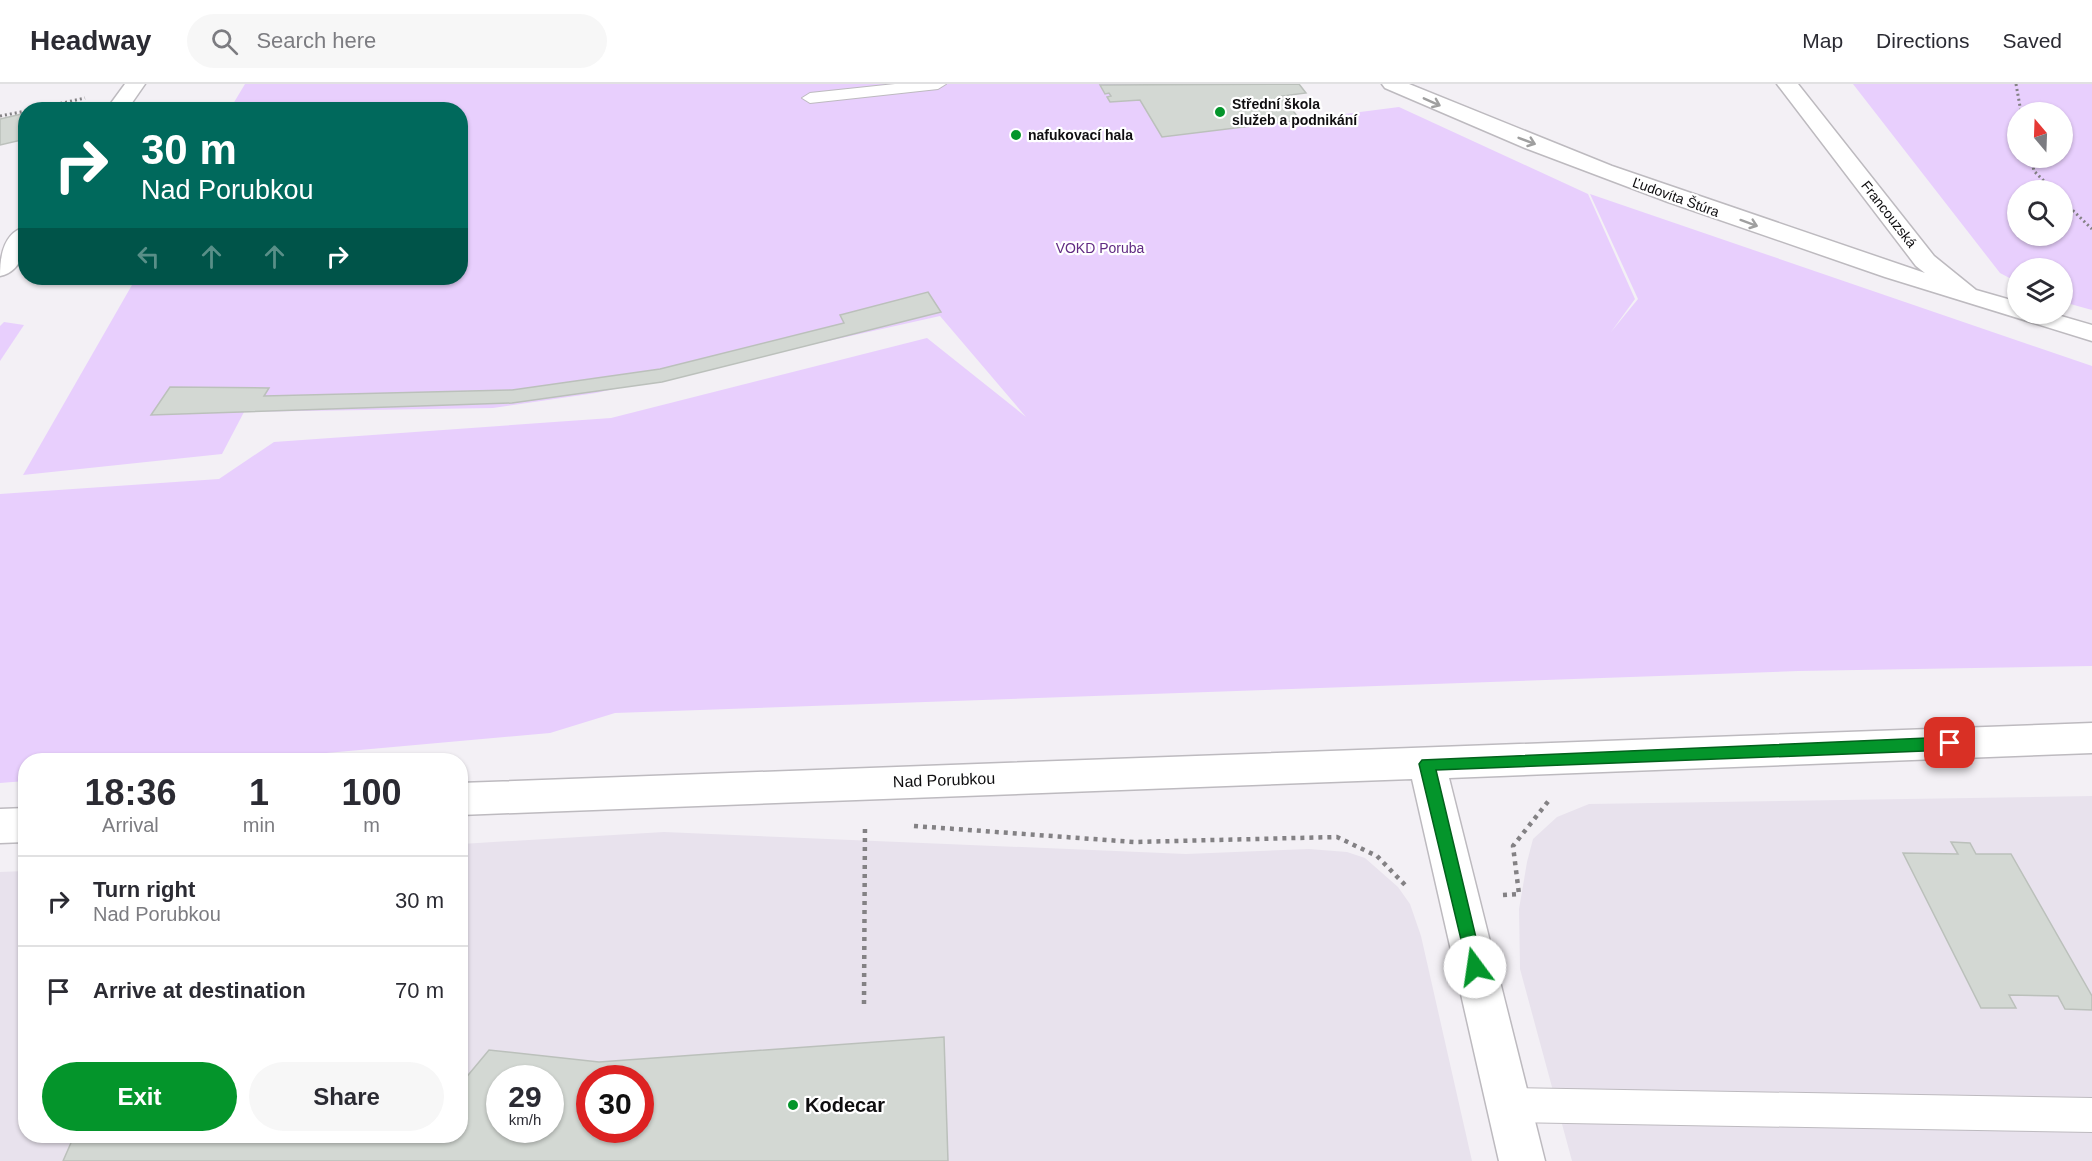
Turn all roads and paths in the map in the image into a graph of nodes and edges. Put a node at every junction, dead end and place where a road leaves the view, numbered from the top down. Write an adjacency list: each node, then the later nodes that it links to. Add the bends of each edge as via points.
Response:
1 (135, 84): 9 (street)
2 (938, 84): 7 (lane)
3 (1392, 84): 19 (street, Ľudovíta Štúra, one-way to 19, via 1473,120 1643,185 1827,251)
4 (1787, 84): 19 (street, Francouzská, via 1925,261)
5 (2016, 84): 10 (path)
6 (93, 96): 8 (path)
7 (810, 98)
8 (66, 102)
9 (122, 102)
10 (2019, 102)
11 (18, 113): 12 (path)
12 (0, 116)
13 (2033, 168): 14 (path)
14 (2043, 180)
15 (2073, 211): 16 (path)
16 (2092, 229)
17 (18, 245): 18 (street)
18 (0, 269)
19 (1967, 295): 20 (street, Francouzská)
20 (2007, 307)
21 (2061, 324): 22 (street)
22 (2092, 333)
23 (2092, 738): 24 (street, Nad Porubkou)
24 (1427, 764): 26 (street, Nad Porubkou); 33 (street)
25 (1552, 797): 33 (path, via 1513,846 1519,894)
26 (468, 798)
27 (854, 823): 28 (path)
28 (866, 823): 29 (path); 34 (path)
29 (877, 824)
30 (18, 825): 31 (street)
31 (0, 826)
32 (912, 826): 33 (path, via 1134,842 1338,837 1365,847 1389,863 1418,901)
33 (1458, 898): 35 (street)
34 (864, 1004)
35 (1509, 1105): 36 (lane); 37 (street)
36 (2092, 1115)
37 (1522, 1161)

